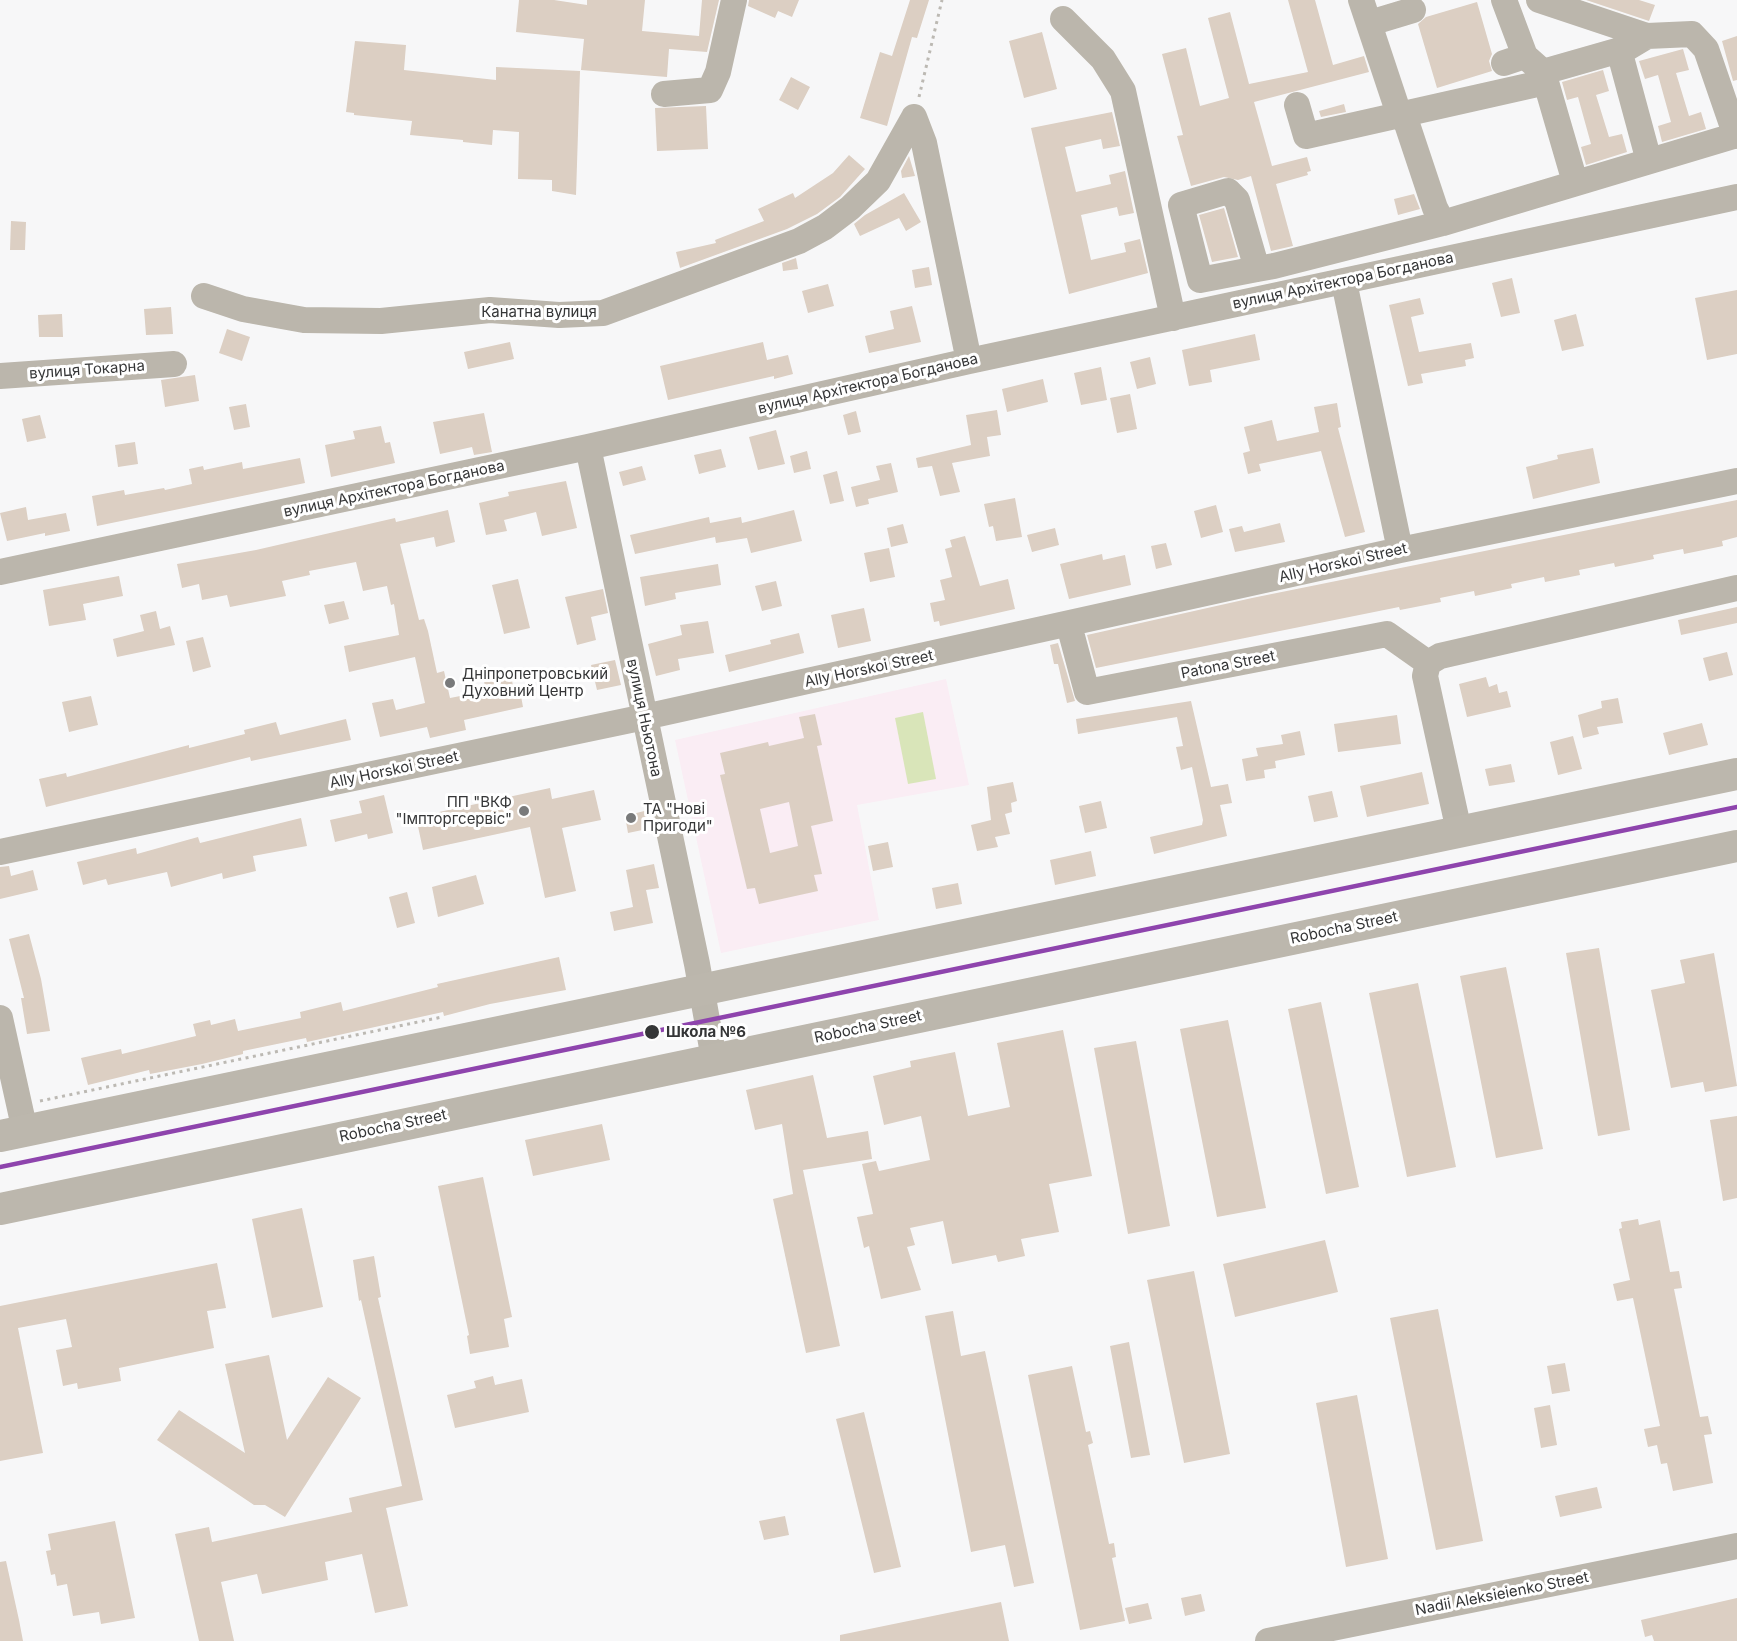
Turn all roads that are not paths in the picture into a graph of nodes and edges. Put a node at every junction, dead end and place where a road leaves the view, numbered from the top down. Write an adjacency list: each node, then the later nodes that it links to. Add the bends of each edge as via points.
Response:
1 (734, 0): 10 (street, via 718,72 710,90)
2 (1503, 0): 9 (street)
3 (1539, 0): 7 (street)
4 (1413, 10): 5 (street)
5 (1366, 12): 12 (street)
6 (1063, 19): 21 (street, via 1103,59 1123,91)
7 (1647, 36): 8 (street); 13 (street, via 1692,34 1706,49)
8 (1619, 50): 9 (street); 14 (street)
9 (1529, 68): 12 (street); 15 (street)
10 (664, 94)
11 (1297, 105): 12 (street, via 1306,136)
12 (1399, 114): 17 (street, via 1407,124)
13 (1736, 136): 14 (street)
14 (1649, 160): 15 (street)
15 (1575, 182): 17 (street)
16 (1737, 196): 19 (street, вулиця Архітектора Богданова)
17 (1443, 223): 18 (street)
18 (1257, 269)
19 (1344, 282): 21 (street, вулиця Архітектора Богданова); 27 (street)
20 (204, 296): 22 (street, Канатна вулиця, via 243,309 304,321 381,321 490,310 559,315 603,313 799,241 825,226 878,182 914,117 924,144)
21 (1173, 318): 22 (street, вулиця Архітектора Богданова)
22 (969, 361): 25 (street, вулиця Архітектора Богданова)
23 (174, 364): 24 (street, вулиця Токарна)
24 (0, 376)
25 (588, 447): 28 (street, вулиця Архітектора Богданова); 32 (street, вулиця Ньютона)
26 (1737, 481): 27 (street, Ally Horskoi Street)
27 (1400, 550): 30 (street, Ally Horskoi Street)
28 (0, 572)
29 (1737, 588): 31 (street, via 1440,656)
30 (1069, 625): 31 (street, Patona Street, via 1087,692 1387,634); 32 (street, Ally Horskoi Street)
31 (1428, 663): 34 (street, via 1425,676)
32 (644, 717): 36 (street, Ally Horskoi Street); 37 (street, вулиця Ньютона)
33 (1737, 774): 34 (main road)
34 (1459, 831): 37 (main road)
35 (1737, 846): 39 (main road, Robocha Street)
36 (0, 852)
37 (702, 990): 39 (street, вулиця Ньютона); 40 (main road)
38 (0, 1018): 40 (street)
39 (714, 1059): 41 (main road, Robocha Street)
40 (12, 1134)
41 (0, 1209)
42 (1737, 1546): 43 (street, Nadii Aleksieienko Street)
43 (1268, 1641)

